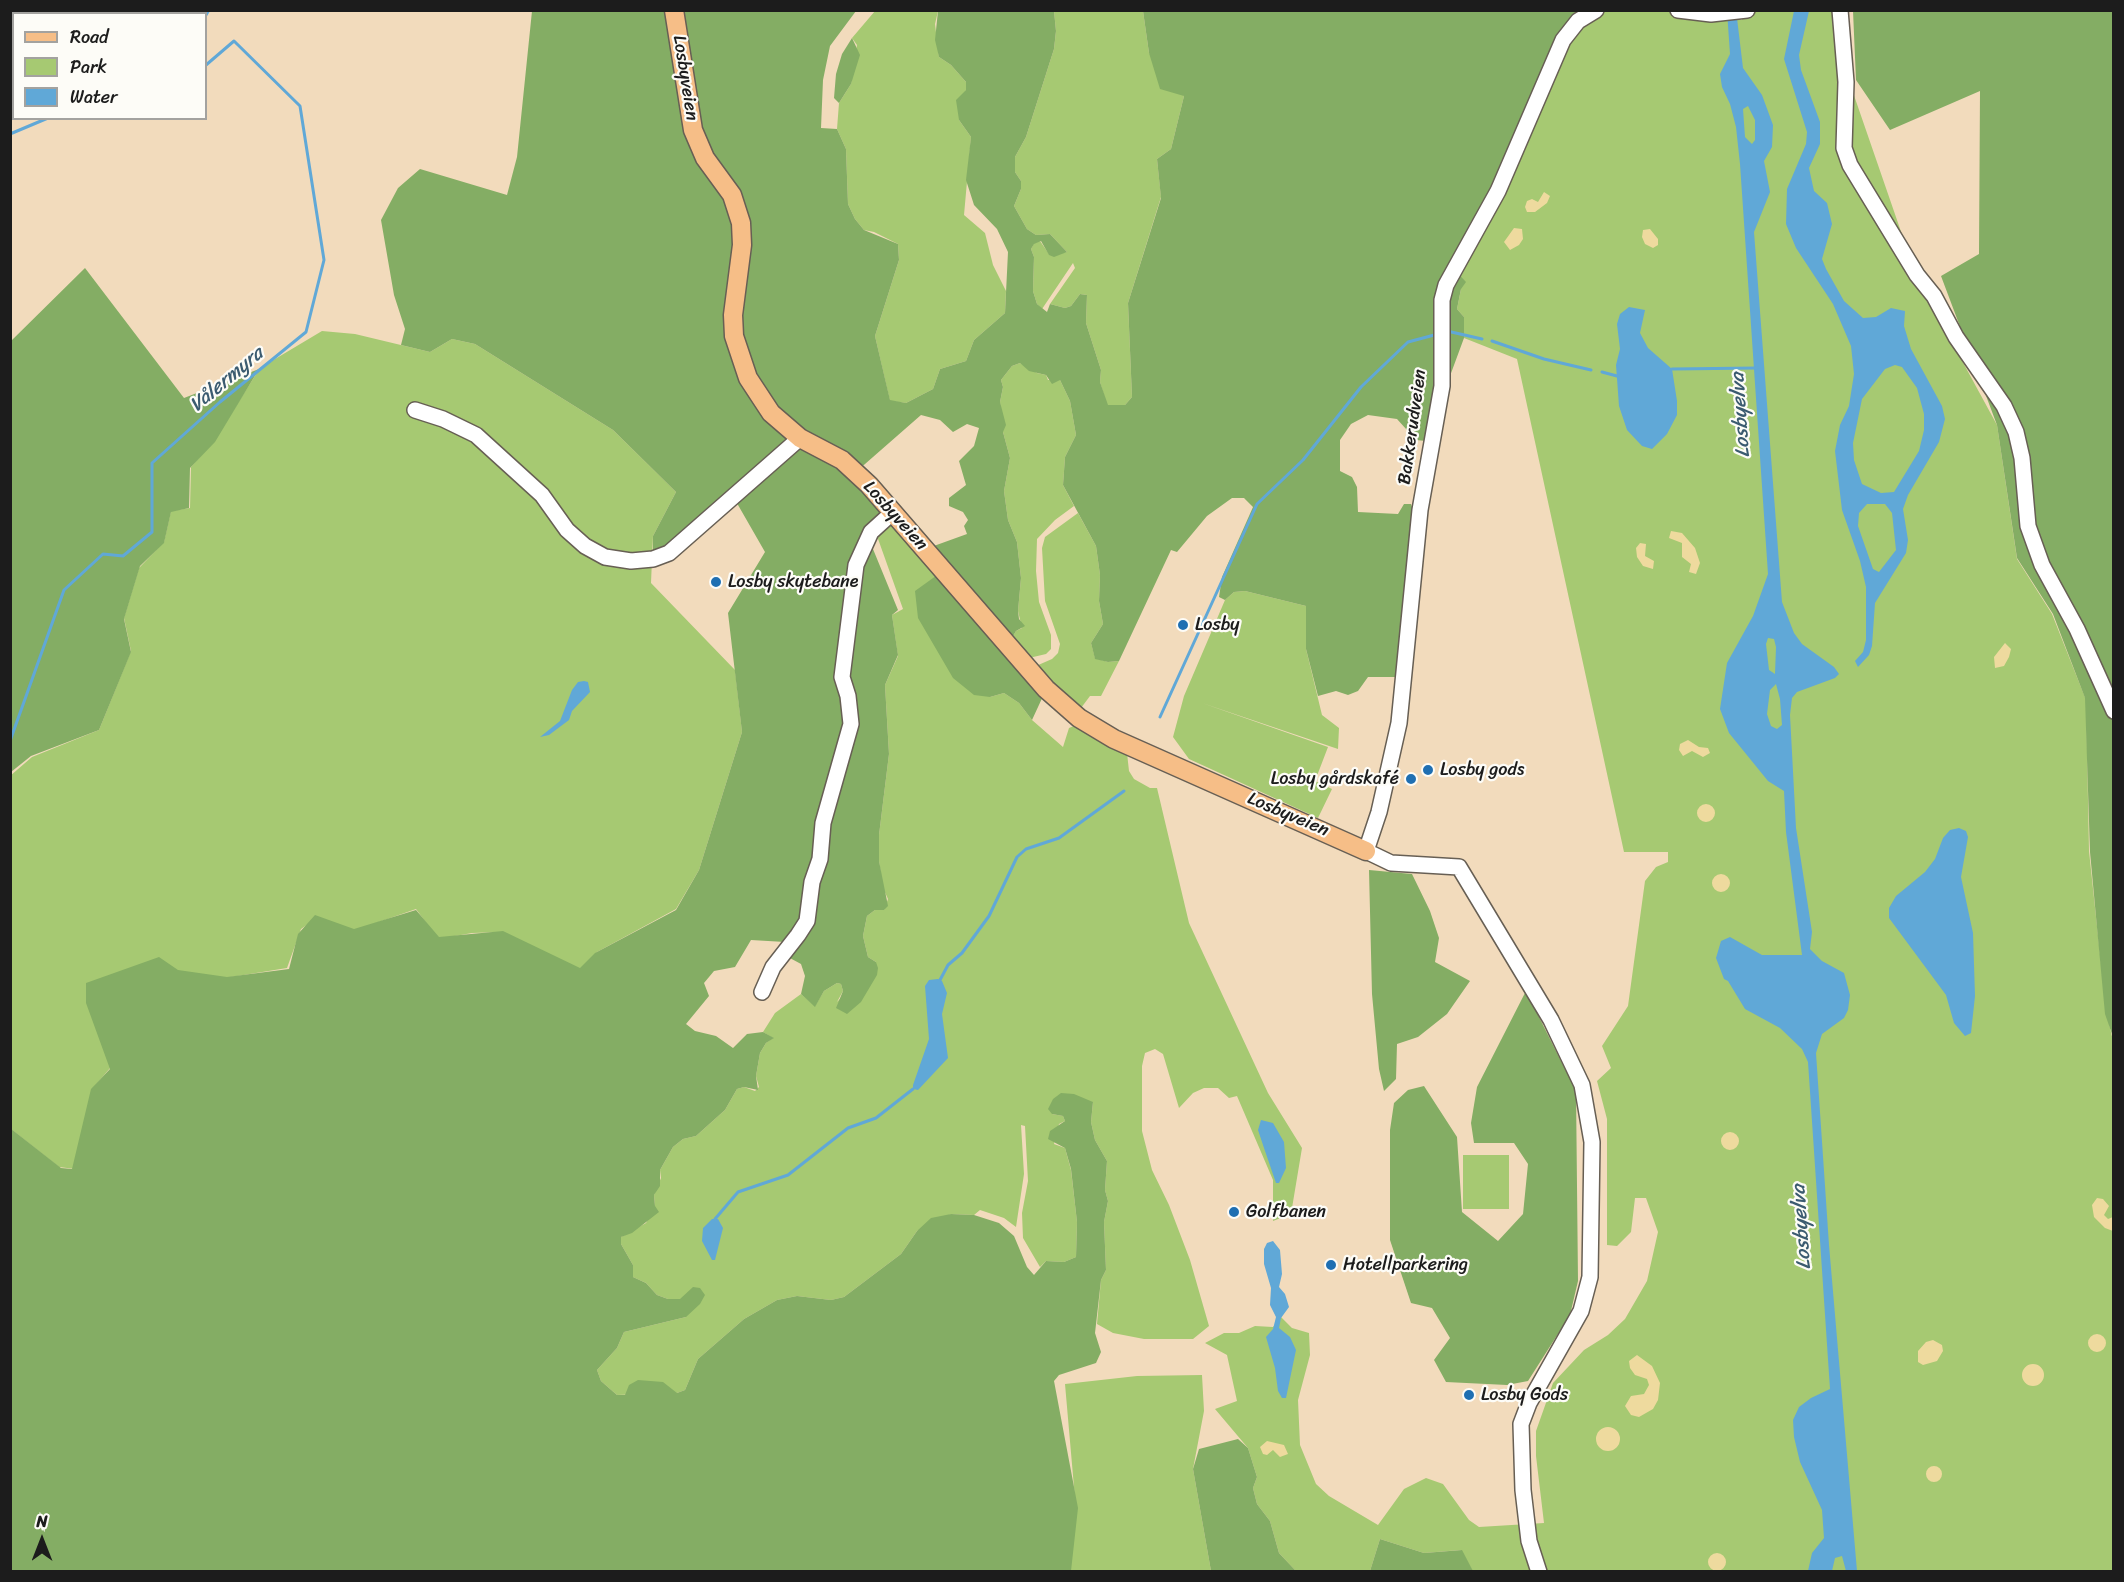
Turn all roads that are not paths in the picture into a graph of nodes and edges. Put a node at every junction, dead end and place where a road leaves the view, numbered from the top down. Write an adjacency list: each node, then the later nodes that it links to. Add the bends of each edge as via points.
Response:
1 (675, 10): 7 (main road, Losbyveien, via 693,130 705,158 732,195 741,223 733,315 740,357 748,378 771,412)
2 (1596, 10): 10 (street, Bakkerudveien, via 1578,21 1563,40 1498,191 1446,285 1442,300 1442,386 1420,510 1399,723)
3 (1678, 10): 5 (street)
4 (1840, 10): 9 (street, via 1846,82 1844,148 1850,165 1956,337 2004,406 2016,432 2028,526 2042,565 2077,629)
5 (1736, 12)
6 (415, 410): 7 (street, via 476,435 542,495 579,540 604,557 631,561 669,554)
7 (800, 438): 8 (main road, Losbyveien, via 842,460)
8 (893, 512): 10 (main road, Losbyveien, via 1047,688 1078,718 1114,739); 11 (street, via 871,532 856,565 842,677 851,724 823,823 807,921 777,961)
9 (2114, 711)
10 (1366, 851): 12 (street, via 1391,863 1459,867 1551,1020 1582,1085 1592,1142 1590,1276 1581,1311 1521,1424 1529,1541)
11 (762, 992)
12 (1539, 1572)

